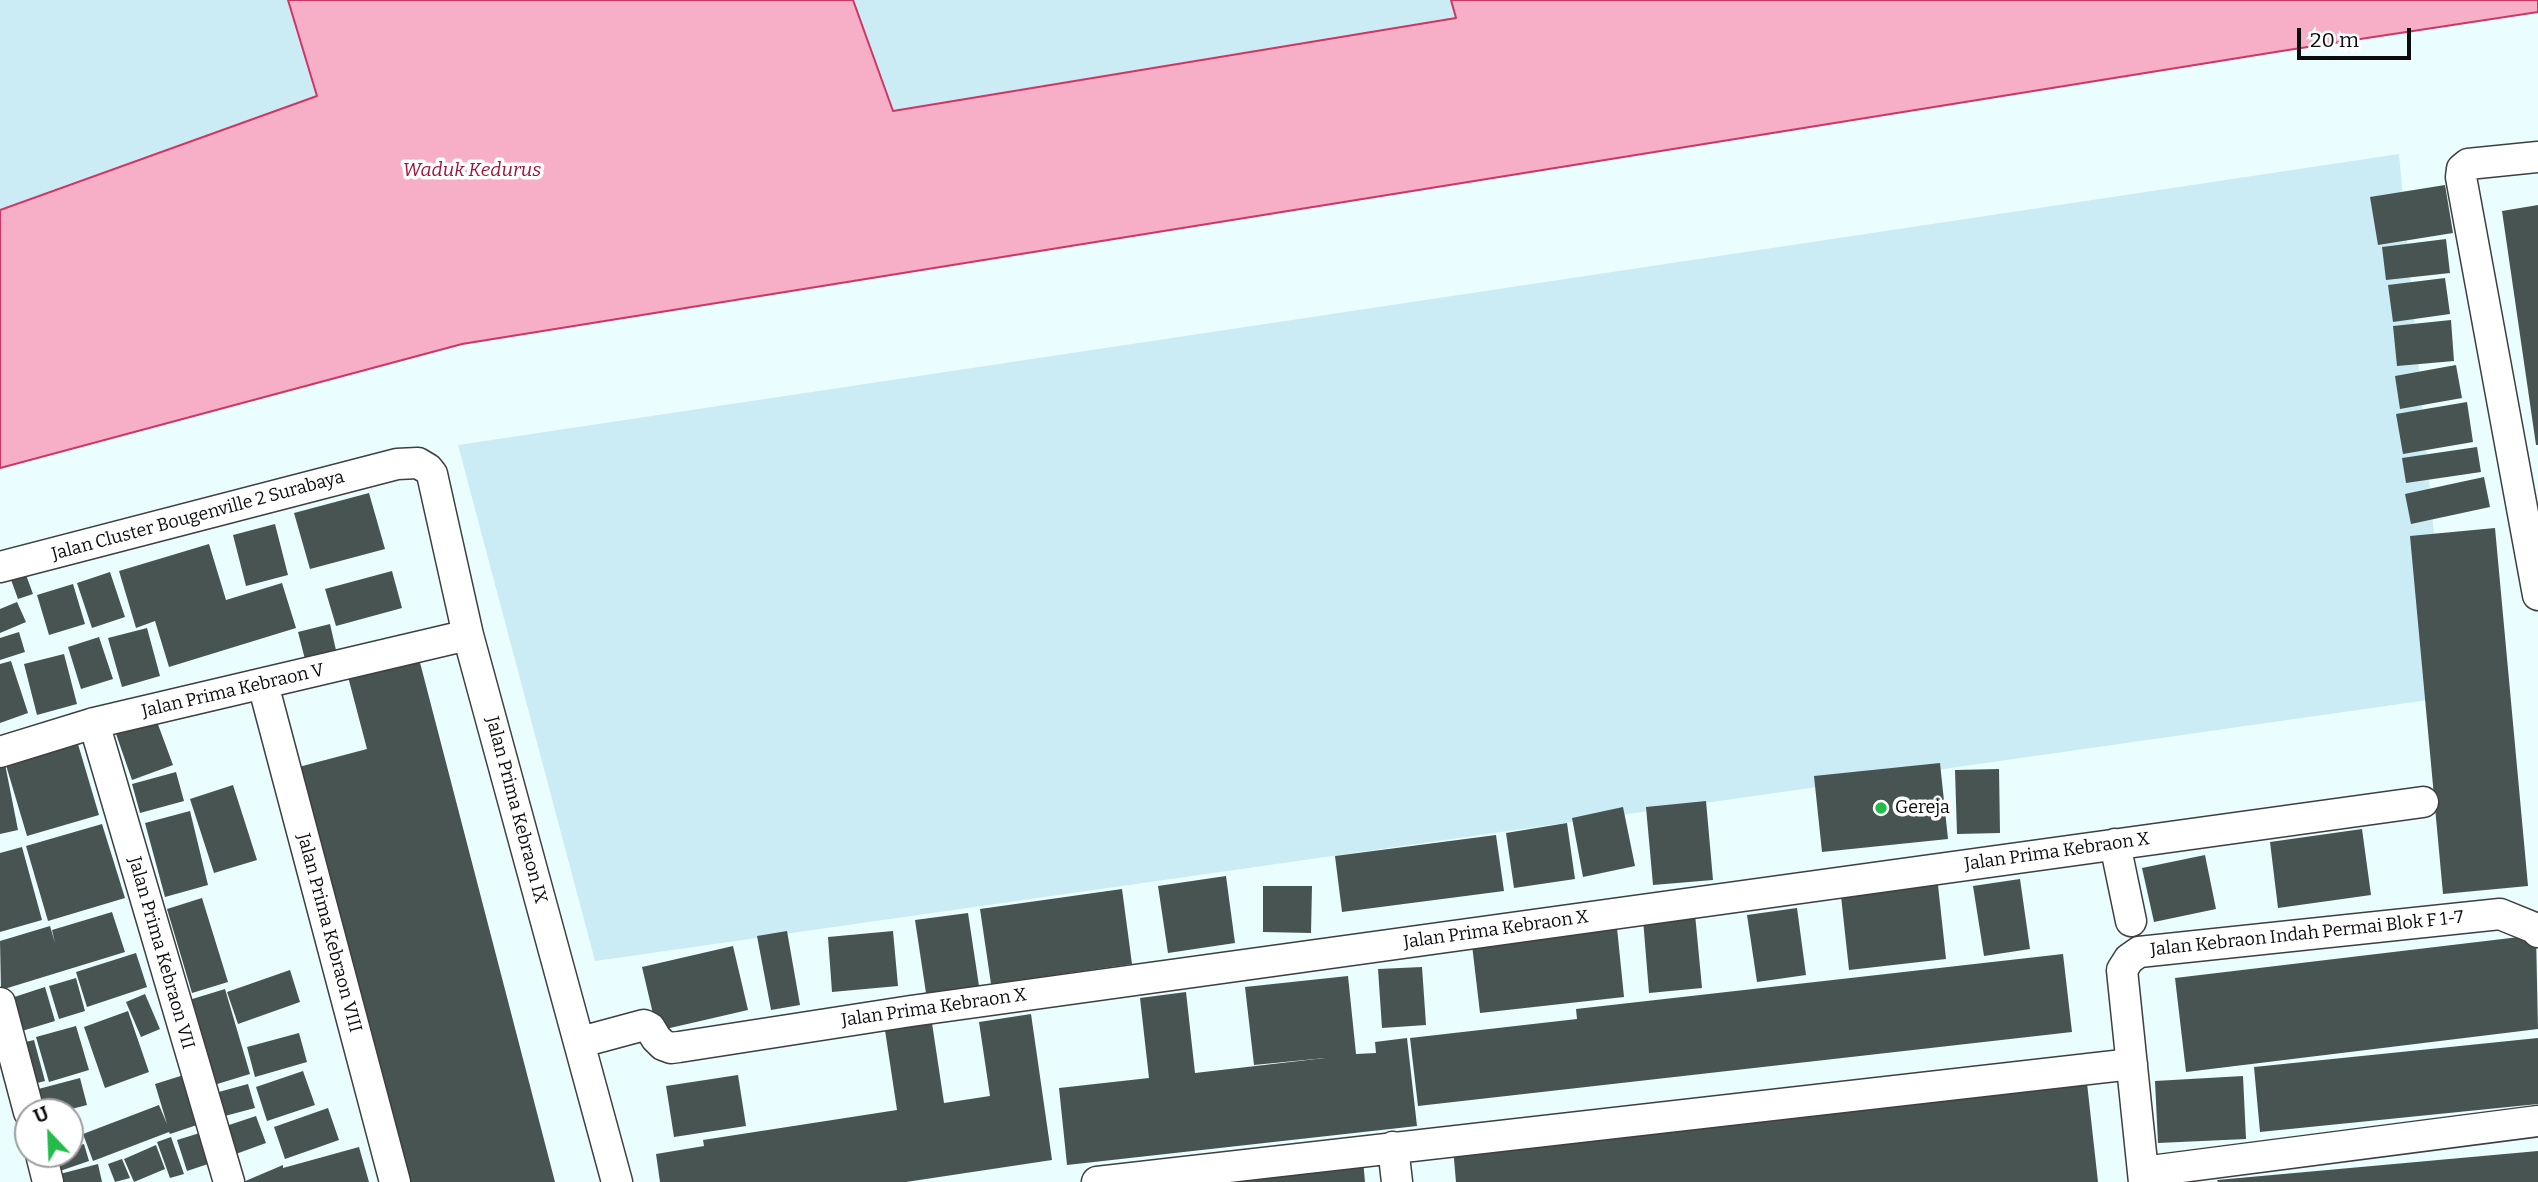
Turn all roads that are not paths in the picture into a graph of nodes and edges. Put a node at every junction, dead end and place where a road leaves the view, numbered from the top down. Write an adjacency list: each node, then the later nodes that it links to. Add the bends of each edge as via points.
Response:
1 (2538, 158): 4 (street, via 2468,164 2461,177)
2 (397, 464): 3 (street, Jalan Cluster Bougenville 2 Surabaya); 5 (street, Jalan Prima Kebraon IX, via 418,463 432,474)
3 (0, 567)
4 (2538, 595)
5 (468, 635): 6 (street, Jalan Prima Kebraon V); 14 (street, Jalan Prima Kebraon IX)
6 (263, 684): 7 (street, Jalan Prima Kebraon V); 21 (street, Jalan Prima Kebraon VIII)
7 (94, 723): 8 (street, Jalan Prima Kebraon V); 20 (street, Jalan Prima Kebraon VII)
8 (0, 752)
9 (2423, 802): 10 (street, Jalan Prima Kebraon X)
10 (2115, 844): 11 (street); 14 (street, Jalan Prima Kebraon X, via 911,1010 679,1047 663,1045 648,1026)
11 (2131, 921)
12 (2538, 932): 15 (street, Jalan Kebraon Indah Permai Blok F 1-7, via 2500,914 2139,952 2122,970)
13 (0, 1003): 16 (street)
14 (591, 1040): 22 (street, Jalan Prima Kebraon IX)
15 (2132, 1064): 18 (street); 19 (street)
16 (25, 1098)
17 (2538, 1121): 19 (street)
18 (1394, 1147): 23 (street); 24 (street)
19 (2144, 1177)
20 (229, 1182)
21 (395, 1182)
22 (617, 1182)
23 (1097, 1182)
24 (1397, 1182)

